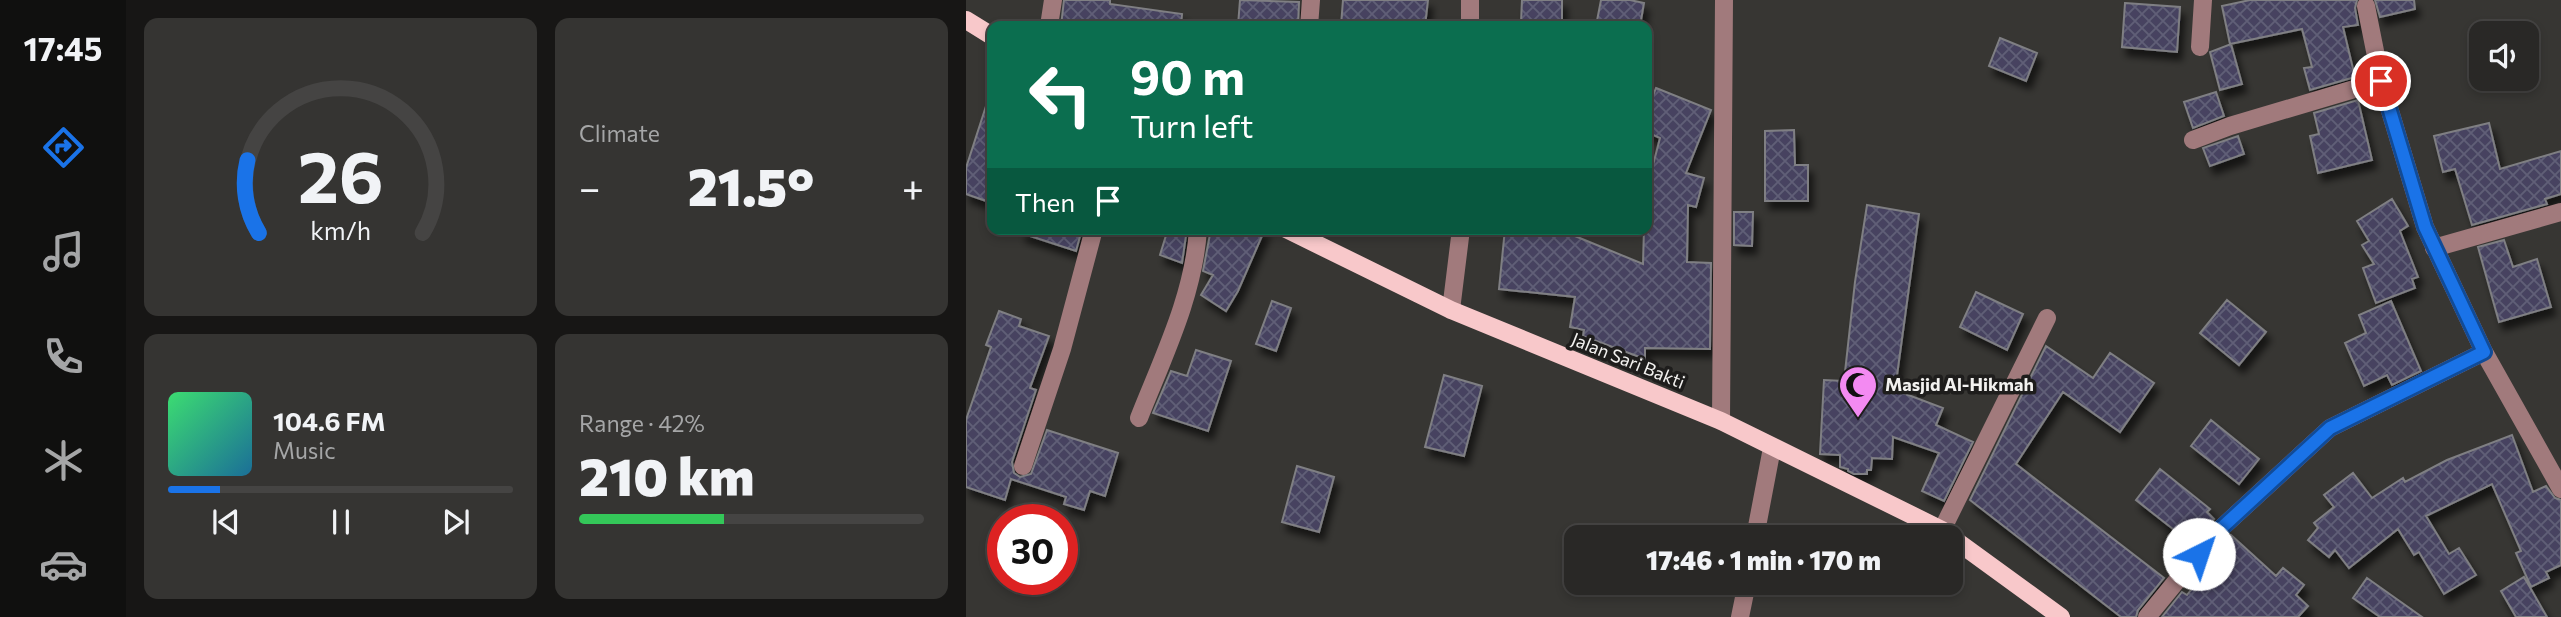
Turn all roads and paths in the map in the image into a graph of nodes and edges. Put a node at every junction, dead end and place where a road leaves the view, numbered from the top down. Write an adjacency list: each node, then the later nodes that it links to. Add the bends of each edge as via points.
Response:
1 (1053, 0): 7 (street)
2 (1311, 0): 8 (street)
3 (1470, 0): 9 (street)
4 (1724, 0): 25 (street)
5 (2203, 0): 12 (street)
6 (2366, 6): 13 (street)
7 (1050, 21)
8 (1309, 21)
9 (1470, 21)
10 (969, 25): 11 (main road)
11 (987, 34)
12 (2200, 47)
13 (2381, 81): 14 (street); 20 (street)
14 (2193, 140)
15 (2561, 212): 20 (street)
16 (1092, 235): 27 (street, via 1062,349)
17 (1198, 235): 24 (street, via 1186,294)
18 (1301, 235): 21 (main road, Jalan Sari Bakti)
19 (1460, 235): 21 (street)
20 (2434, 248): 23 (street)
21 (1451, 310): 25 (main road, Jalan Sari Bakti)
22 (2047, 317): 31 (street)
23 (2484, 352): 28 (street); 36 (street, via 2330,428 2216,533)
24 (1139, 418)
25 (1721, 421): 26 (main road, Jalan Sari Bakti)
26 (1772, 448): 29 (street); 30 (main road, Jalan Sari Bakti)
27 (1023, 466)
28 (2561, 489)
29 (1757, 525)
30 (1928, 525)
31 (1953, 525)
32 (1963, 546): 35 (main road, Jalan Sari Bakti)
33 (1744, 595): 34 (street)
34 (1740, 617)
35 (2061, 617)
36 (2147, 617)

